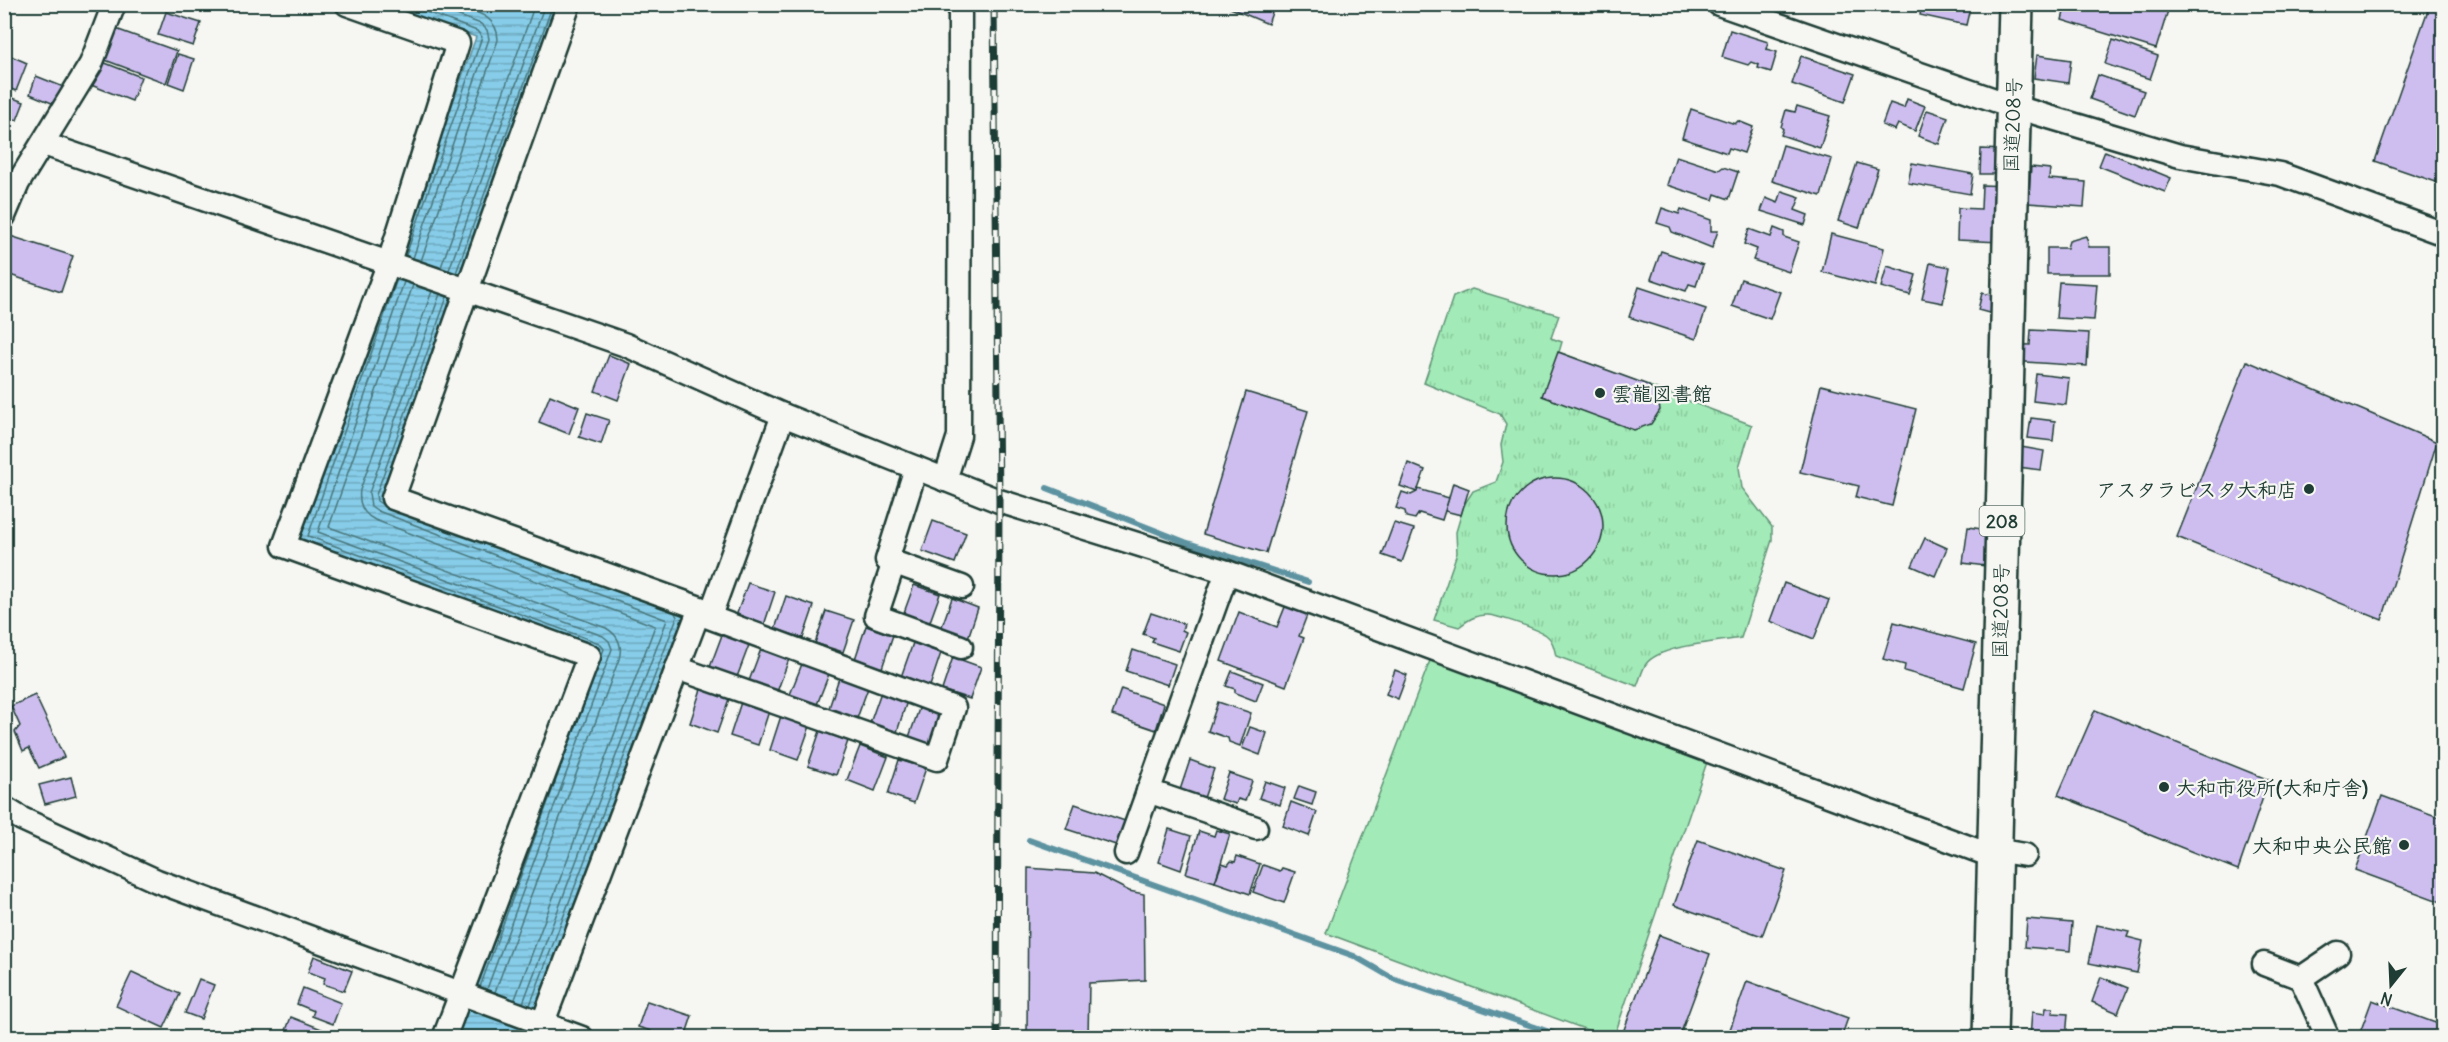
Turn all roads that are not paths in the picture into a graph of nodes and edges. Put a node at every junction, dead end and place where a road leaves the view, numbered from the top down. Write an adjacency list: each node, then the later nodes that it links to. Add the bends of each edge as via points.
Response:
1 (114, 4): 8 (street, via 92,64)
2 (347, 4): 11 (street, via 458,43)
3 (569, 4): 12 (street)
4 (960, 4): 15 (street, via 959,436)
5 (1719, 4): 7 (street)
6 (2016, 4): 7 (highway, 国道208号 / 208)
7 (2012, 106): 10 (street, via 2180,156 2280,174); 26 (highway, 国道208号 / 208)
8 (44, 144): 9 (street, via 18,183); 11 (street)
9 (4, 216)
10 (2444, 234)
11 (389, 262): 12 (street); 30 (street, via 284,546 589,656)
12 (467, 290): 13 (street, via 626,345); 19 (street, via 393,498 700,608)
13 (783, 415): 14 (street); 19 (street)
14 (915, 468): 15 (street); 16 (street, via 887,560)
15 (945, 480): 17 (street, via 999,501)
16 (894, 562): 18 (street); 20 (street, via 876,616)
17 (1227, 572): 22 (street); 26 (street)
18 (962, 587)
19 (704, 615): 21 (street); 21 (street, via 954,708 937,759)
20 (961, 647)
21 (677, 668): 31 (street)
22 (1148, 791): 24 (street); 25 (street)
23 (4, 808): 30 (street, via 157,881)
24 (1256, 828)
25 (1126, 853)
26 (2005, 854): 34 (highway, 国道208号 / 208)
27 (2338, 953): 29 (street)
28 (2264, 964): 29 (street)
29 (2297, 976): 35 (street)
30 (461, 993): 31 (street); 32 (street)
31 (540, 1030): 33 (street)
32 (444, 1038)
33 (582, 1038)
34 (1990, 1038)
35 (2328, 1038)

